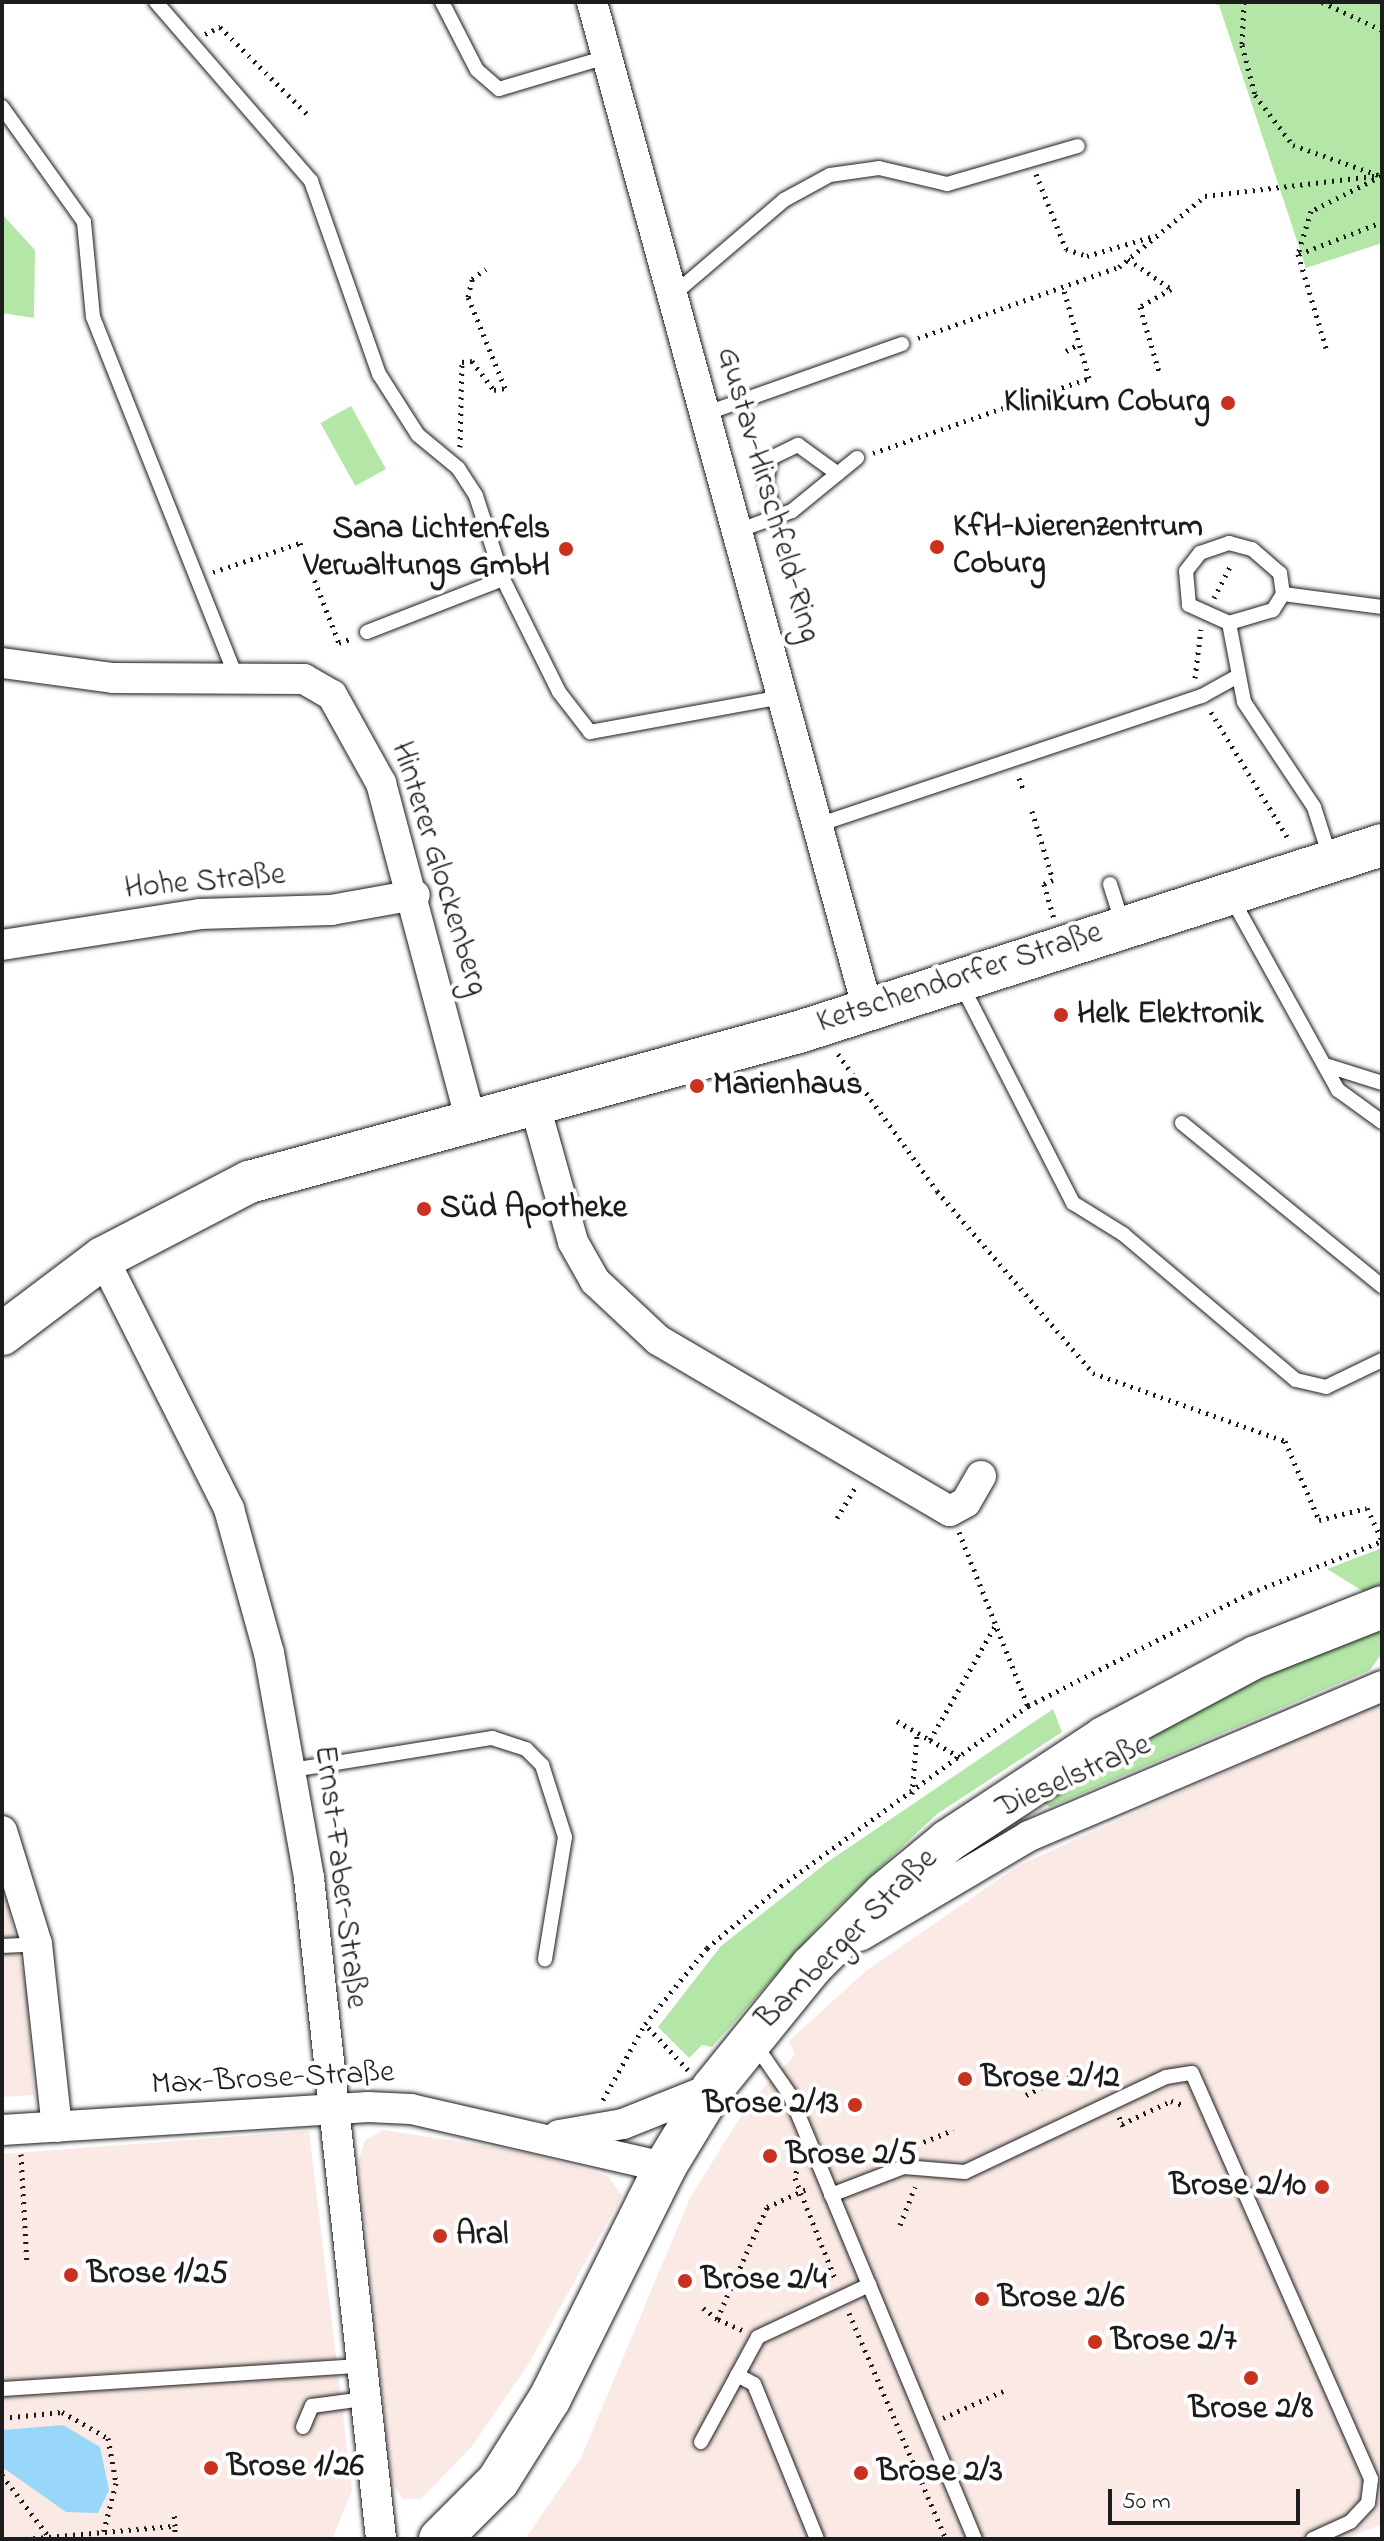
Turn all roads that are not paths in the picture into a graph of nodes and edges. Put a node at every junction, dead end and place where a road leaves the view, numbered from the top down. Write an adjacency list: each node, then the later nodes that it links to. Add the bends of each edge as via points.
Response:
1 (156, 2): 14 (lane, via 311,181 379,374 418,435 458,468 476,496)
2 (442, 2): 4 (lane, via 477,70 499,89)
3 (592, 2): 4 (street, Gustav-Hirschfeld-Ring)
4 (610, 56): 7 (street, Gustav-Hirschfeld-Ring)
5 (2, 107): 20 (lane, via 84,222 93,317 201,576)
6 (1078, 146): 7 (lane, via 947,184 879,168 830,175 784,200)
7 (674, 294): 9 (street, Gustav-Hirschfeld-Ring)
8 (902, 344): 9 (lane)
9 (707, 413): 13 (street, Gustav-Hirschfeld-Ring)
10 (857, 458): 11 (lane)
11 (838, 474): 12 (lane); 12 (lane, via 816,452 787,446 766,468)
12 (776, 520): 13 (lane)
13 (740, 530): 22 (street, Gustav-Hirschfeld-Ring)
14 (503, 579): 18 (lane); 22 (lane, via 559,692 590,732)
15 (1283, 594): 16 (lane); 17 (lane, via 1273,610); 17 (lane, via 1274,563 1240,544 1209,548 1186,571 1189,605)
16 (1382, 607)
17 (1229, 623): 21 (lane)
18 (367, 632)
19 (2, 663): 20 (street, Hinterer Glockenberg, via 113,678)
20 (235, 674): 28 (street, Hinterer Glockenberg, via 304,679 342,705 381,783)
21 (1235, 678): 23 (lane, via 1202,696); 25 (lane, via 1314,807)
22 (787, 696): 23 (street, Gustav-Hirschfeld-Ring)
23 (821, 824): 32 (street, Gustav-Hirschfeld-Ring)
24 (1382, 845): 25 (street, Ketschendorfer Straße)
25 (1314, 862): 27 (street, Ketschendorfer Straße)
26 (1110, 884): 29 (lane)
27 (1229, 889): 29 (street, Ketschendorfer Straße); 33 (lane)
28 (415, 895): 30 (street, Hohe Straße, via 331,910 200,914); 36 (street, Hinterer Glockenberg)
29 (1123, 925): 31 (street, Ketschendorfer Straße)
30 (2, 945)
31 (960, 979): 32 (street, Ketschendorfer Straße); 42 (lane, via 978,1028 1073,1203 1123,1234 1296,1380 1326,1387)
32 (868, 1010): 35 (street, Ketschendorfer Straße)
33 (1325, 1065): 34 (lane); 37 (lane, via 1338,1090)
34 (1382, 1083)
35 (534, 1102): 36 (street, Ketschendorfer Straße); 43 (street, via 563,1218 595,1281 658,1340 950,1511 966,1502)
36 (470, 1118): 39 (street, Ketschendorfer Straße, via 249,1182)
37 (1382, 1122)
38 (1182, 1123): 40 (lane)
39 (103, 1258): 41 (street, Ketschendorfer Straße); 46 (street, Ernst-Faber-Straße, via 229,1509 251,1574)
40 (1382, 1286)
41 (2, 1334)
42 (1382, 1360)
43 (981, 1476)
44 (1382, 1607): 52 (street, Bamberger Straße, via 1256,1657 1057,1766 948,1841)
45 (1382, 1686): 52 (street, Dieselstraße, via 1029,1836)
46 (292, 1770): 51 (lane, via 492,1738 526,1749 542,1765 565,1837); 55 (street, Ernst-Faber-Straße)
47 (2, 1831): 48 (street)
48 (9, 1871): 49 (street)
49 (37, 1944): 50 (lane); 56 (street)
50 (2, 1946)
51 (545, 1959)
52 (811, 1967): 53 (street, Bamberger Straße)
53 (750, 2038): 54 (street, Bamberger Straße); 60 (lane, via 790,2095)
54 (713, 2088): 58 (street, Max-Brose-Straße, via 587,2130); 59 (street, Bamberger Straße)
55 (329, 2107): 56 (street, Max-Brose-Straße); 58 (street, Max-Brose-Straße, via 411,2109); 62 (street, Ernst-Faber-Straße)
56 (57, 2127): 57 (street, Max-Brose-Straße)
57 (11, 2130)
58 (544, 2138): 59 (street, Max-Brose-Straße)
59 (665, 2167): 69 (street, Bamberger Straße, via 550,2398 498,2481)
60 (831, 2195): 61 (lane); 72 (lane, via 904,2167 965,2172 1166,2077 1192,2073 1371,2479 1368,2503 1350,2522)
61 (869, 2285): 63 (lane, via 758,2337); 71 (lane)
62 (360, 2366): 64 (lane); 65 (street, Ernst-Faber-Straße)
63 (737, 2375): 67 (lane); 70 (lane, via 754,2384)
64 (2, 2389)
65 (363, 2399): 66 (lane, via 312,2406); 68 (street, Ernst-Faber-Straße)
66 (303, 2427)
67 (701, 2442)
68 (381, 2539)
69 (440, 2539)
70 (817, 2539)
71 (975, 2539)
72 (1313, 2539)

